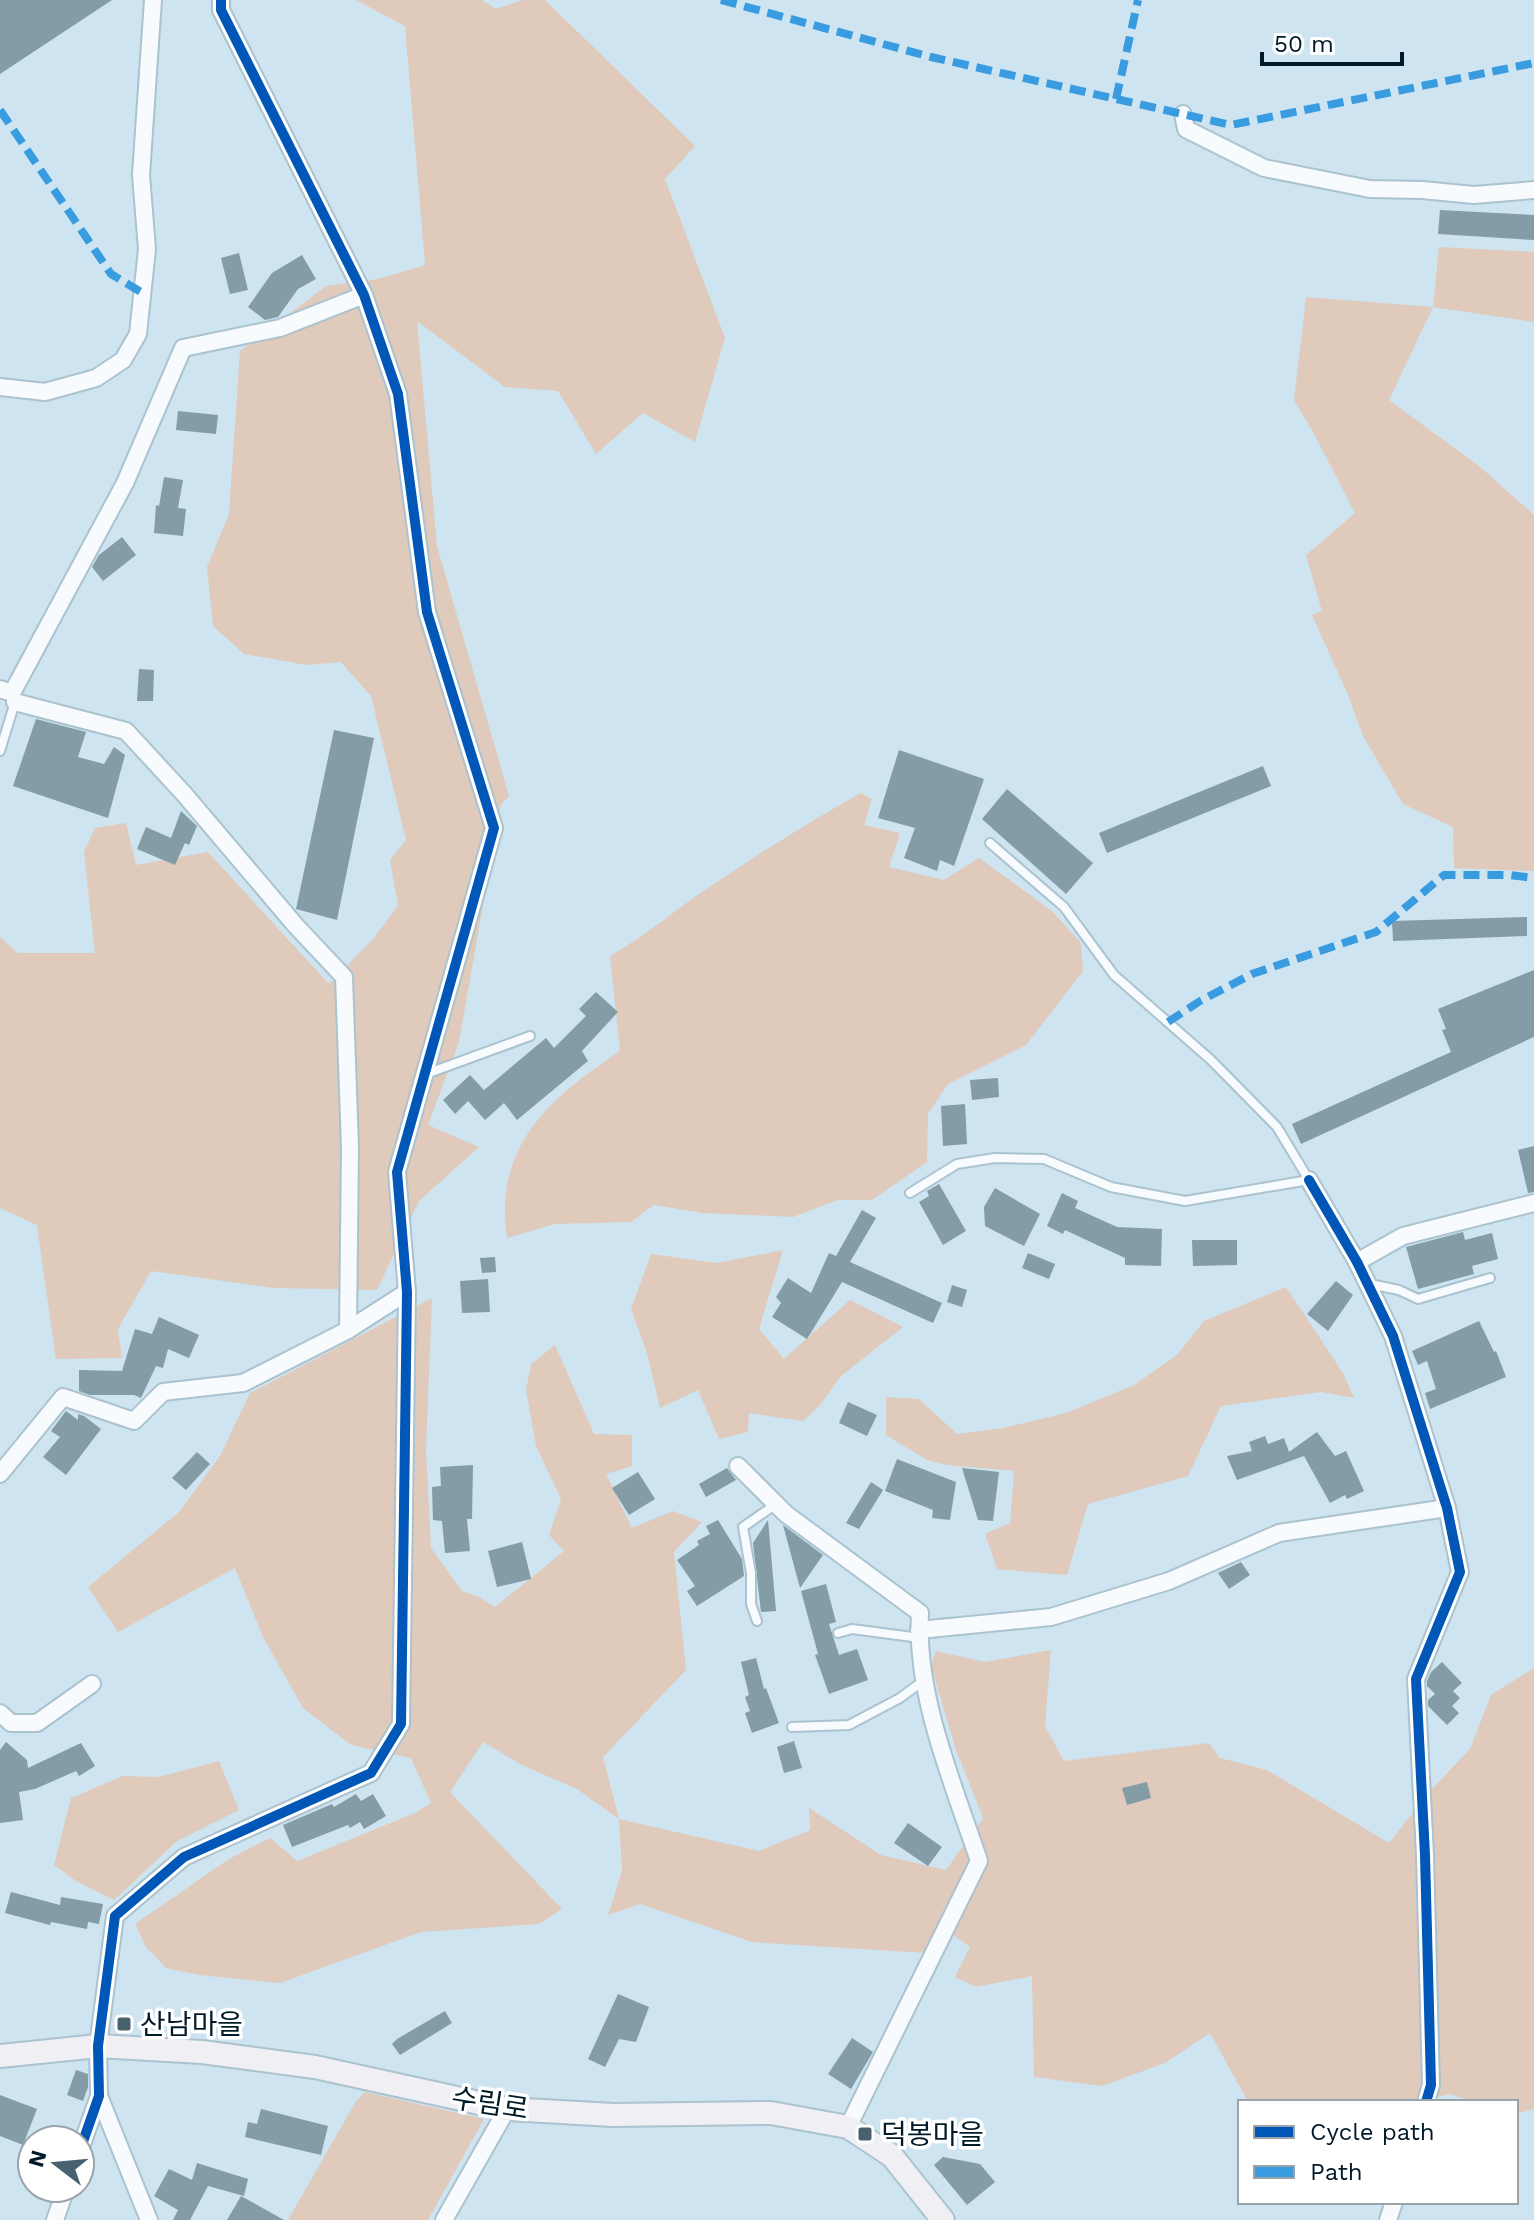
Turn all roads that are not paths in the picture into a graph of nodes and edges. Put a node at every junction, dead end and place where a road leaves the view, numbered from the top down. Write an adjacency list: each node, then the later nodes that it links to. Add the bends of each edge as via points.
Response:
1 (153, 0): 6 (street, via 141,175 147,249 138,334 123,360 96,378 45,392)
2 (221, 0): 5 (street, via 221,10)
3 (1183, 114): 4 (street, via 1186,129 1264,168 1370,189 1474,195)
4 (1534, 190)
5 (364, 295): 7 (street, via 280,328 183,348 125,483); 11 (street, via 398,394 427,612 494,828)
6 (0, 387)
7 (9, 695): 8 (lane); 19 (street, via 126,731 344,977 350,1147)
8 (0, 751)
9 (990, 843): 12 (lane, via 1064,907 1114,975 1277,1127)
10 (530, 1036): 11 (lane)
11 (425, 1074): 18 (street, via 397,1172)
12 (1309, 1180): 13 (lane, via 1185,1201 1111,1187 1044,1159 995,1158 957,1164); 15 (street)
13 (910, 1193)
14 (1534, 1203): 15 (street, via 1403,1236)
15 (1357, 1262): 17 (street)
16 (1490, 1278): 17 (lane, via 1418,1299)
17 (1365, 1283): 23 (street, via 1393,1336)
18 (407, 1292): 19 (street); 31 (street, via 401,1724 371,1773 184,1857 115,1916)
19 (348, 1330): 21 (street, via 243,1383 163,1392 134,1421 63,1397)
20 (738, 1466): 22 (street)
21 (0, 1474)
22 (776, 1504): 24 (lane, via 743,1527); 26 (street, via 920,1613)
23 (1447, 1508): 26 (street, via 1279,1533 1169,1581 1051,1617); 34 (street, via 1460,1572 1416,1679 1431,2085)
24 (757, 1621)
25 (838, 1633): 26 (lane, via 852,1629)
26 (920, 1634): 27 (street)
27 (924, 1680): 30 (lane, via 849,1725); 37 (street, via 979,1861)
28 (92, 1684): 29 (street, via 37,1723 11,1723)
29 (0, 1713)
30 (792, 1727)
31 (98, 2046): 32 (main road, 수림로); 33 (street); 35 (main road, 수림로, via 202,2052 315,2067)
32 (0, 2056)
33 (99, 2096): 36 (street); 38 (street)
34 (1427, 2100)
35 (507, 2109): 37 (main road, 수림로, via 613,2115 771,2113); 39 (street)
36 (89, 2124)
37 (848, 2127): 40 (main road, 수림로, via 892,2156)
38 (149, 2220)
39 (444, 2220)
40 (943, 2220)

